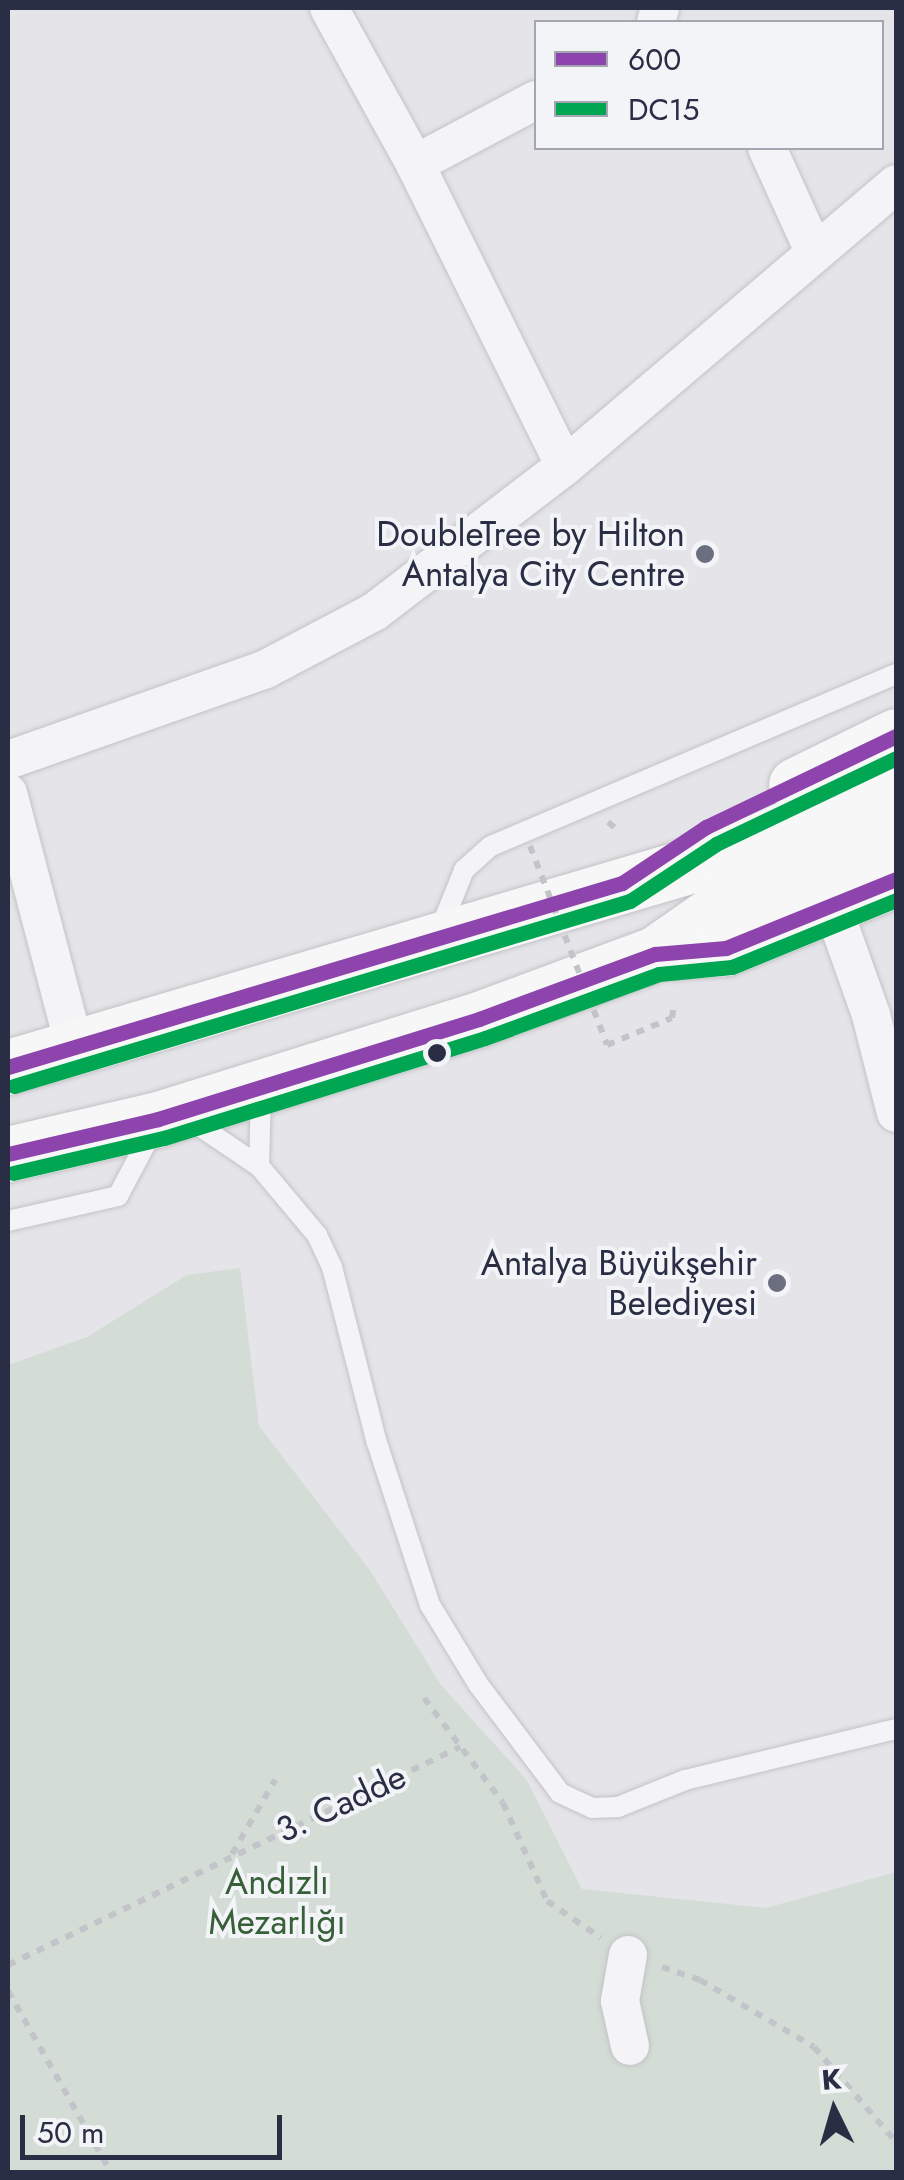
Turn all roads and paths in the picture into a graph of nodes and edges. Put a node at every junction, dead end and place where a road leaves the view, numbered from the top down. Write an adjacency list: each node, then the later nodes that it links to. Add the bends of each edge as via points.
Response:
1 (329, 8): 4 (street)
2 (534, 101): 4 (street)
3 (767, 150): 6 (street)
4 (415, 164): 7 (street)
5 (896, 184): 6 (street)
6 (814, 251): 7 (street)
7 (565, 466): 10 (street, via 374,612 309,647 264,670)
8 (896, 674): 18 (lane, via 491,846 464,870)
9 (896, 736): 16 (main road, via 706,827)
10 (8, 760)
11 (896, 780): 16 (main road, via 726,855)
12 (8, 793): 21 (street)
13 (896, 833): 19 (main road, via 718,910)
14 (530, 846): 20 (path, bridge, via 608,1046 672,1018)
15 (896, 880): 17 (main road)
16 (622, 883): 18 (main road)
17 (832, 908): 19 (main road, via 726,948); 24 (street, via 871,1015)
18 (435, 943): 21 (main road)
19 (654, 954): 23 (main road)
20 (674, 1004)
21 (75, 1049): 22 (main road)
22 (8, 1068)
23 (262, 1086): 25 (main road); 27 (lane)
24 (896, 1113)
25 (168, 1116): 26 (main road); 27 (lane); 28 (lane, via 118,1196)
26 (8, 1154)
27 (259, 1166): 30 (lane, via 296,1205 332,1267 377,1443 430,1605 478,1684 560,1793 592,1808 618,1806 685,1780)
28 (8, 1221)
29 (424, 1698): 32 (path, 3. Cadde, via 460,1747)
30 (896, 1728)
31 (275, 1780): 32 (path)
32 (231, 1855): 34 (path, 3. Cadde)
33 (628, 1955): 36 (street, via 620,2001)
34 (8, 1965)
35 (8, 1991): 37 (path)
36 (630, 2046)
37 (111, 2172)

